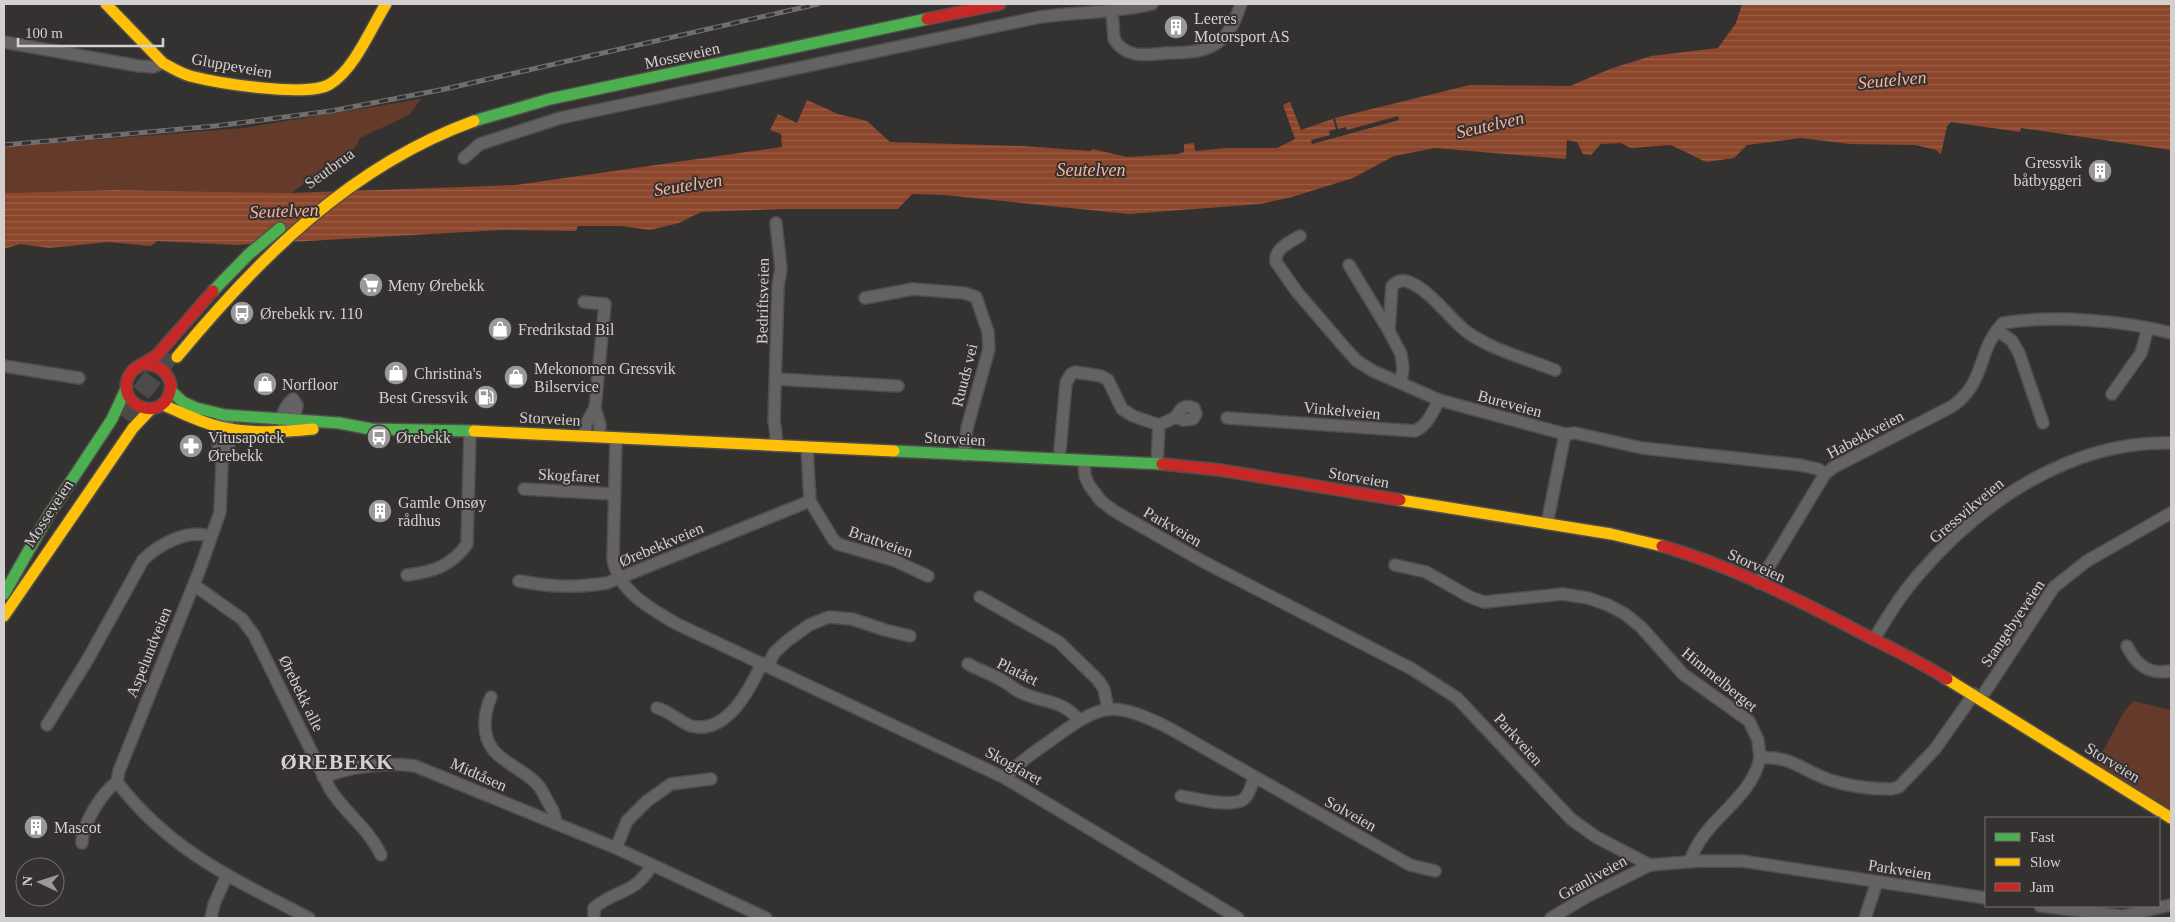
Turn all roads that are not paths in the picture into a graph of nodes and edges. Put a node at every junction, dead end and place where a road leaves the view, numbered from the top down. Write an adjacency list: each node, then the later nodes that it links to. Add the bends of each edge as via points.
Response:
1 (106, 4): 9 (main road, Gluppeveien)
2 (386, 4): 9 (main road, Gluppeveien, via 346,71 330,85 320,88 300,91 232,84 190,76)
3 (945, 4): 10 (main road, Mosseveien)
4 (1000, 4): 12 (main road, Mosseveien, via 522,106 451,130)
5 (1152, 4): 7 (street)
6 (1241, 4): 7 (street, via 1233,23 1220,40 1208,48 1188,54 1142,56 1124,49 1114,39)
7 (1112, 11): 11 (street, via 1040,17 570,116 480,144)
8 (4, 42): 9 (street, via 139,66 153,67)
9 (163, 63)
10 (536, 91)
11 (464, 158)
12 (380, 166): 17 (main road, Seutbrua, via 331,200)
13 (776, 223): 29 (street, Bedriftsveien, via 781,269)
14 (283, 225): 17 (main road)
15 (1300, 236): 30 (street, Bureveien, via 1278,250 1276,257 1291,283 1357,361)
16 (1349, 265): 22 (street)
17 (249, 268): 24 (main road); 25 (main road); 31 (main road)
18 (865, 298): 57 (street, Ruuds vei, via 913,289 976,297 988,332 989,349 967,428)
19 (584, 302): 37 (street, via 605,304)
20 (2148, 328): 21 (street, via 2054,320 2003,323); 23 (street); 34 (street, via 2141,353)
21 (1997, 330): 43 (street, via 2012,341 2020,353); 61 (street, Habekkveien, via 1971,390 1962,400)
22 (1389, 331): 27 (street, via 1392,286 1396,282 1408,281 1468,332); 30 (street, via 1401,354)
23 (2171, 333)
24 (174, 354)
25 (146, 364): 31 (main road, via 164,370); 33 (main road, via 131,372)
26 (4, 366): 28 (street)
27 (1555, 370)
28 (79, 378)
29 (776, 379): 32 (street); 54 (street, Bedriftsveien, via 774,421 769,433)
30 (1401, 382): 35 (street, Bureveien)
31 (171, 386): 36 (main road); 39 (main road, via 183,402)
32 (898, 386)
33 (126, 389): 38 (main road, via 134,404); 75 (main road, via 123,400 18,566)
34 (2112, 394)
35 (1439, 400): 41 (street, Vinkelveien, via 1429,419 1415,431); 49 (street, Bureveien)
36 (163, 405): 38 (main road); 45 (main road, Storveien)
37 (595, 408): 50 (street, via 586,424); 51 (street, via 600,425)
38 (151, 409): 77 (main road, via 133,428)
39 (225, 414): 42 (main road); 45 (street); 47 (street, Aspelundveien)
40 (1176, 417): 44 (street)
41 (1228, 418)
42 (282, 420): 46 (street); 46 (street, via 286,405 293,399 296,405)
43 (2043, 423)
44 (1159, 425): 56 (street, via 1122,409 1108,380 1075,372 1066,383); 59 (street)
45 (218, 426): 47 (main road, Storveien); 60 (street, Aspelundveien)
46 (290, 428): 47 (main road, Storveien); 48 (main road, Storveien, via 352,426)
47 (230, 429): 60 (street, Aspelundveien, via 230,445)
48 (470, 431): 50 (main road, Storveien); 69 (street, via 467,544 461,553 432,572)
49 (1565, 434): 61 (street, Bureveien, via 1575,433 1642,448 1800,465); 66 (street)
50 (586, 436): 51 (main road, Storveien)
51 (599, 437): 52 (main road, Storveien)
52 (616, 438): 54 (main road, Storveien); 63 (street, Skogfaret)
53 (2171, 443): 79 (street, Gressvikveien, via 2152,442 2096,452 2010,493 1980,515 1919,573)
54 (772, 446): 55 (main road, Storveien)
55 (808, 447): 57 (main road, Storveien); 64 (street, Brattveien)
56 (1060, 450)
57 (964, 455): 58 (main road, Storveien)
58 (1084, 461): 59 (main road, Storveien); 104 (street, Parkveien, via 1085,476 1094,493 1114,511 1444,688 1475,715 1553,801 1583,829)
59 (1157, 463): 66 (main road, Storveien, via 1220,470)
60 (222, 464): 67 (street, Aspelundveien, via 220,512)
61 (1825, 474): 73 (street, Habekkveien)
62 (524, 490): 63 (street, Skogfaret)
63 (614, 494): 71 (street, Skogfaret, via 613,560)
64 (810, 501): 70 (street, Brattveien, via 838,544 892,560); 71 (street, Ørebekkveien)
65 (2171, 513): 84 (street, Stangebyeveien, via 2087,561 2054,587)
66 (1548, 524): 73 (main road, Storveien, via 1642,540 1706,561)
67 (211, 537): 74 (street, Aspelundveien); 89 (street, via 195,534 164,544 144,560)
68 (1395, 565): 90 (street, Himmelberget, via 1426,572 1484,602 1563,594 1608,605 1641,627 1683,674 1749,721 1758,740)
69 (406, 575)
70 (928, 576)
71 (619, 579): 72 (street, Ørebekkveien, via 577,588); 82 (street, Skogfaret, via 635,597 677,624)
72 (520, 581)
73 (1758, 583): 79 (main road, Storveien)
74 (194, 586): 91 (street, Ørebekk alle, via 242,619 254,635); 95 (street, Aspelundveien)
75 (4, 595): 77 (main road, Mosseveien, via 119,428)
76 (980, 597): 87 (street, via 1059,642 1098,680 1104,689)
77 (4, 615)
78 (910, 636): 82 (street, via 852,619 829,617 809,625 774,653)
79 (1874, 639): 84 (main road, Storveien)
80 (2126, 646): 83 (street, via 2142,667 2162,673)
81 (968, 664): 88 (street, Platået, via 1023,693 1063,705)
82 (765, 665): 86 (street, via 739,702 718,723 694,726); 93 (street, Skogfaret)
83 (2171, 671)
84 (1979, 693): 90 (street, Stangebyeveien, via 1899,787 1892,789 1831,781 1784,758); 97 (main road, Storveien)
85 (491, 697): 98 (street, via 485,718 489,745 540,788 554,812)
86 (657, 708)
87 (1108, 709): 88 (street, Solveien); 92 (street, Solveien, via 1126,710 1148,717)
88 (1078, 720): 93 (street, Solveien, via 1023,760)
89 (47, 725)
90 (1760, 758): 102 (street, via 1753,780 1693,850)
91 (324, 777): 98 (street, Midtåsen, via 379,764 415,766); 101 (street, Ørebekk alle, via 344,809 370,835)
92 (1254, 777): 96 (street, via 1246,797 1235,802); 105 (street, Solveien, via 1410,865)
93 (1005, 778): 116 (street, Skogfaret)
94 (711, 779): 100 (street, via 671,784 647,801 627,821)
95 (117, 782): 99 (street, Aspelundveien, via 110,787 89,819 82,832); 106 (street, via 155,826)
96 (1181, 796)
97 (2171, 818)
98 (555, 823): 100 (street, Midtåsen)
99 (82, 843)
100 (616, 848): 103 (street, Midtåsen)
101 (381, 855)
102 (1690, 862): 104 (street, Parkveien); 107 (street, Parkveien, via 1742,861)
103 (652, 864): 114 (street, via 642,879 627,891 599,903 594,908); 115 (street, Midtåsen)
104 (1650, 865): 117 (street, Granliveien)
105 (1435, 872)
106 (227, 875): 112 (street); 113 (street)
107 (1877, 882): 108 (street, Parkveien); 118 (street)
108 (1985, 898)
109 (2171, 905): 111 (street, via 2122,916)
110 (2046, 907): 111 (street)
111 (2078, 912)
112 (211, 918)
113 (309, 918)
114 (594, 918)
115 (766, 918)
116 (1238, 918)
117 (1552, 918)
118 (1865, 918)

